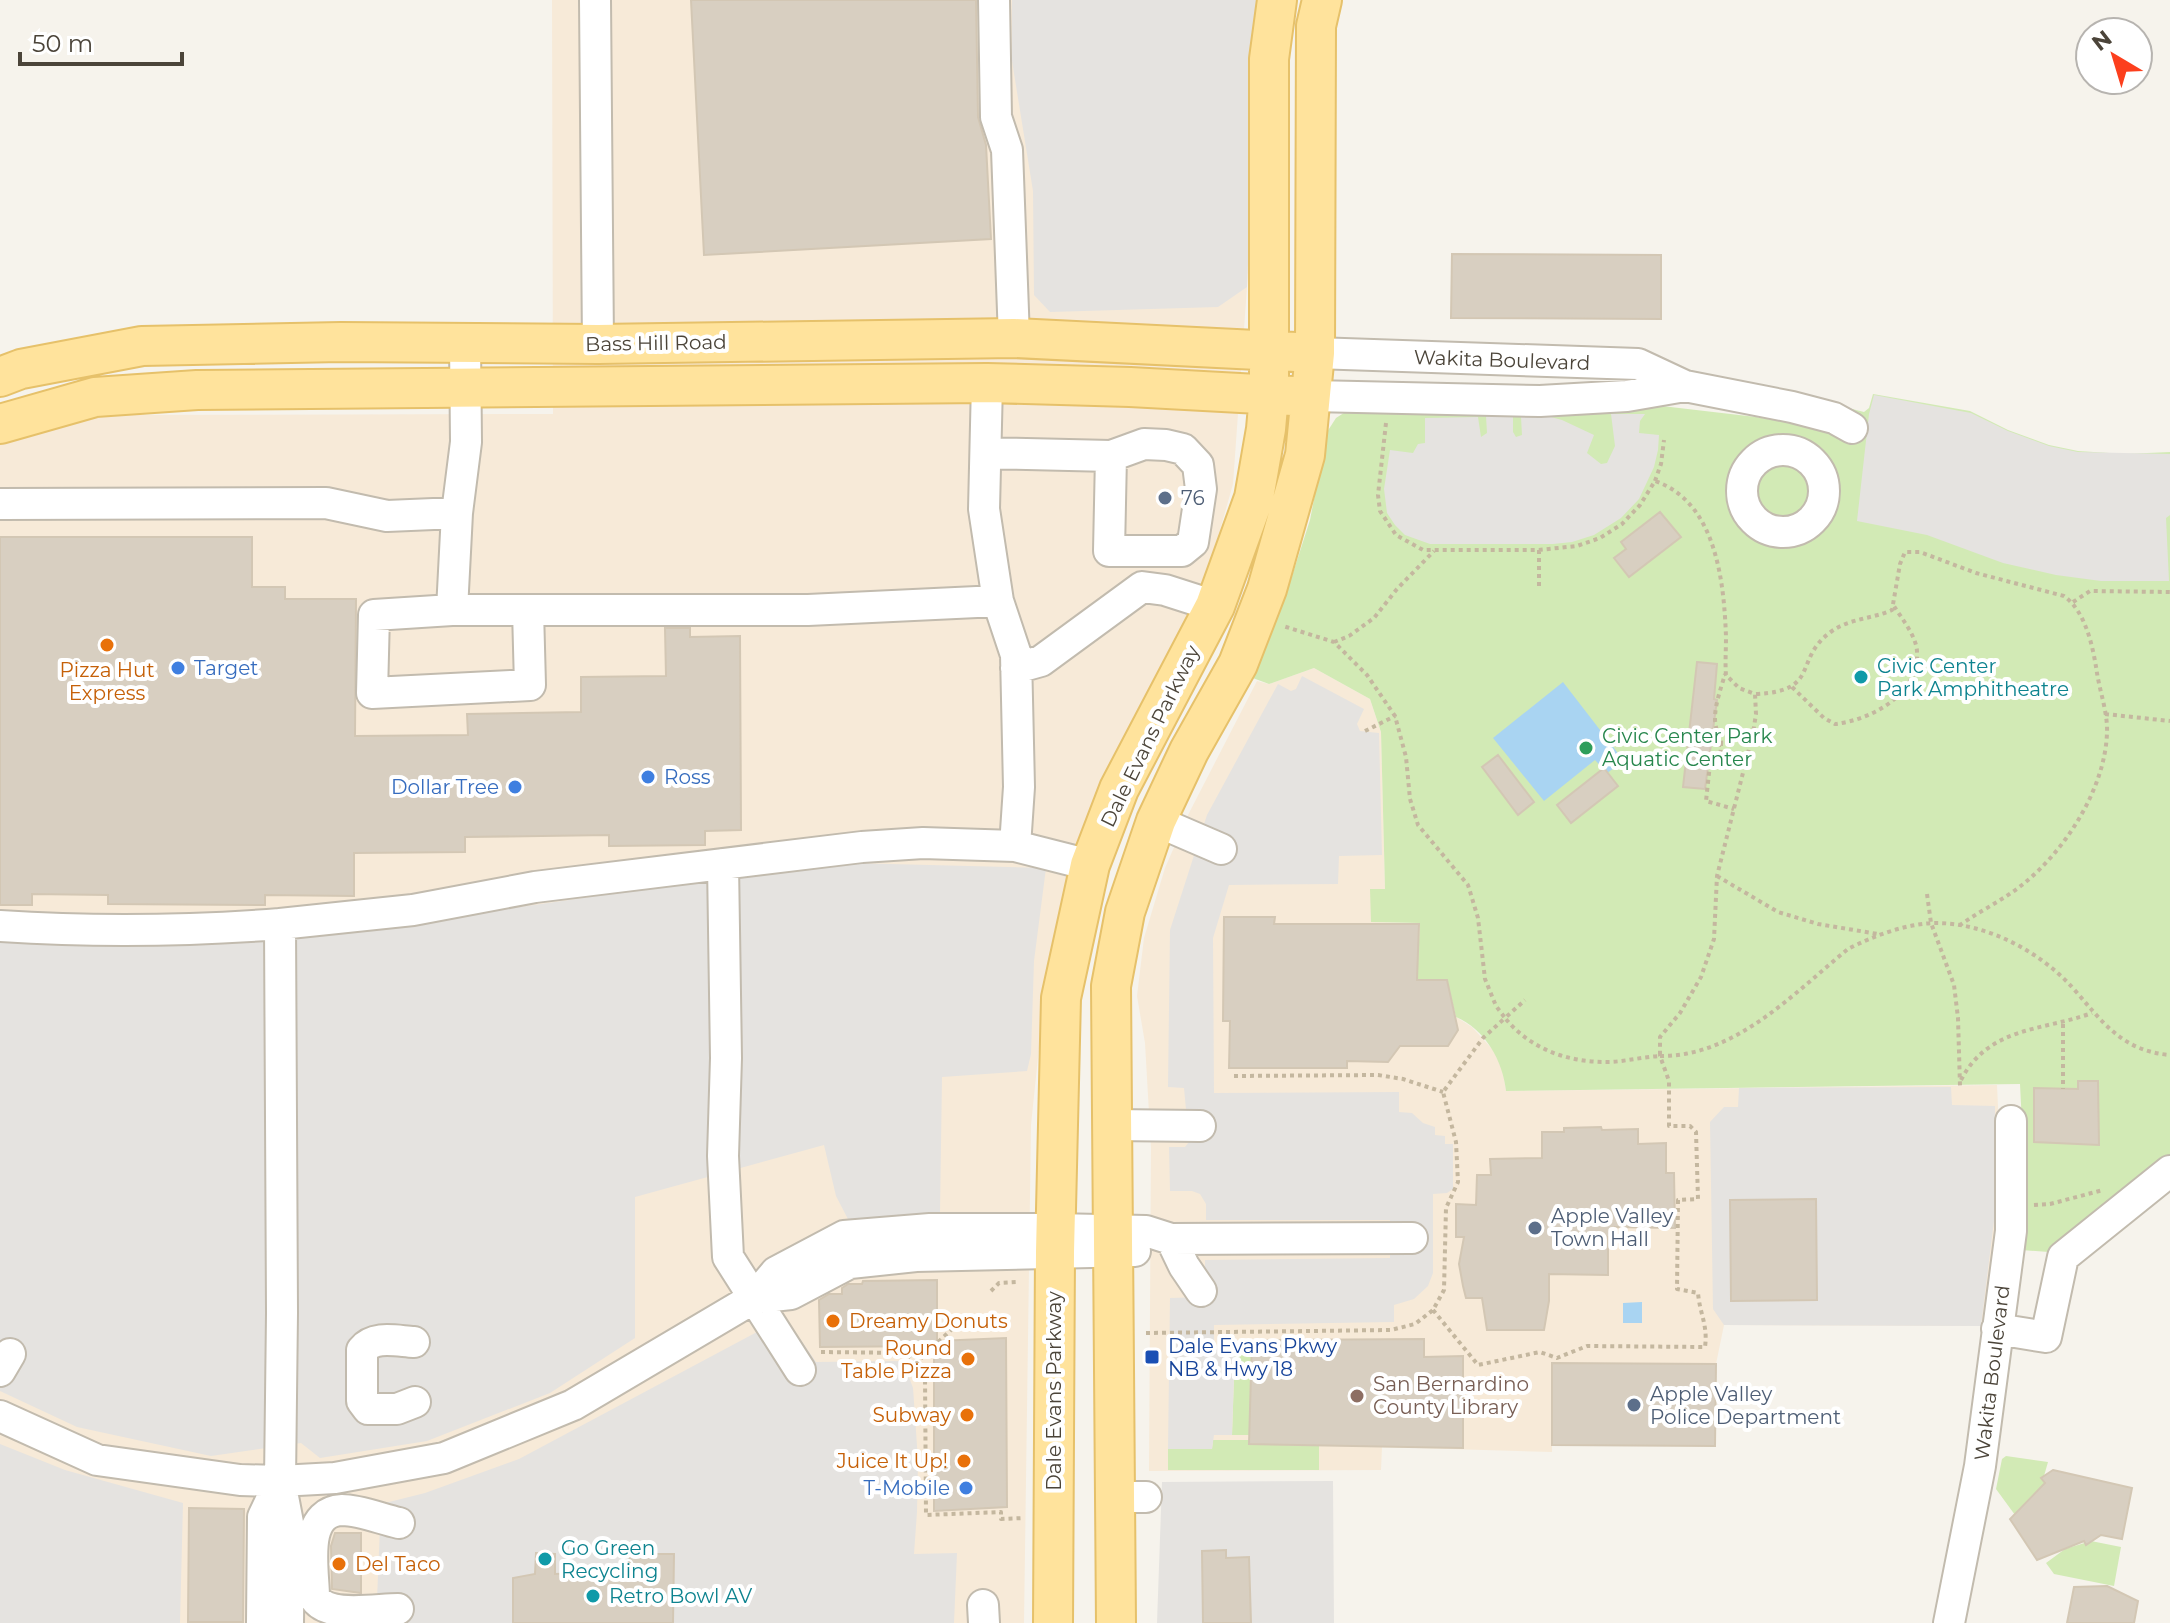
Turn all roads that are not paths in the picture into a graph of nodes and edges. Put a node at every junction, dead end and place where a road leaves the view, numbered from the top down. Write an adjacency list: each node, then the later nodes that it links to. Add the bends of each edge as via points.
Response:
1 (595, 0): 7 (street)
2 (994, 0): 5 (street, via 996,117 1007,150)
3 (1277, 0): 8 (main road, Dale Evans Parkway, via 1269,59)
4 (1322, 0): 9 (main road, via 1316,26)
5 (1014, 338): 7 (main road, Bass Hill Road); 8 (main road, Bass Hill Road)
6 (465, 342): 7 (main road, Bass Hill Road); 10 (main road, Bass Hill Road, via 142,346); 13 (street)
7 (598, 344)
8 (1270, 351): 9 (main road, Bass Hill Road); 14 (main road, Dale Evans Parkway)
9 (1315, 353): 12 (street, Wakita Boulevard, via 1638,364); 15 (main road)
10 (0, 377)
11 (987, 383): 13 (main road); 14 (main road); 18 (street)
12 (1685, 386): 15 (street, Wakita Boulevard, via 1540,401); 17 (street, Wakita Boulevard, via 1792,407)
13 (465, 389): 16 (main road, via 197,390 95,397); 21 (street, via 466,442)
14 (1269, 395): 15 (main road); 23 (main road, Dale Evans Parkway, via 1254,498)
15 (1312, 396): 27 (main road, via 1305,455 1267,589 1238,664)
16 (0, 424)
17 (1852, 428)
18 (986, 453): 19 (street); 22 (street, via 984,509)
19 (1111, 456)
20 (0, 504): 21 (street, via 326,503 387,516)
21 (457, 513): 24 (street)
22 (998, 601): 25 (street, via 808,610); 26 (street)
23 (1215, 606): 26 (street, via 1142,587 1041,661); 31 (main road, Dale Evans Parkway, via 1119,789)
24 (452, 610): 25 (street); 25 (street, via 374,615 372,693 530,685)
25 (528, 610)
26 (1016, 668): 28 (street)
27 (1156, 821): 29 (street); 35 (main road, via 1125,912 1111,986)
28 (1015, 846): 30 (street, via 923,843); 31 (street)
29 (1221, 849)
30 (723, 864): 32 (street); 43 (street, via 728,1257)
31 (1090, 865): 40 (main road, Dale Evans Parkway, via 1061,998)
32 (280, 924): 33 (street, via 211,930); 49 (street)
33 (0, 926)
34 (2011, 1121): 44 (street, Wakita Boulevard, via 2011,1231)
35 (1112, 1125): 36 (street); 41 (main road)
36 (1200, 1126)
37 (2170, 1171): 44 (street, via 2063,1257 2046,1337)
38 (1412, 1238): 39 (street)
39 (1171, 1239): 41 (street, via 1146,1231); 42 (street)
40 (1055, 1241): 41 (street); 43 (street, via 930,1229 844,1236 776,1272); 54 (main road, Dale Evans Parkway)
41 (1114, 1241): 55 (main road, via 1130,1497)
42 (1201, 1291)
43 (754, 1298): 46 (street); 49 (street, via 573,1405 444,1458 335,1478)
44 (1997, 1329): 56 (street, Wakita Boulevard, via 1980,1466)
45 (414, 1342): 47 (street, via 380,1340 366,1345 362,1401 368,1409 397,1409)
46 (810, 1361)
47 (415, 1402)
48 (0, 1416): 49 (street, via 97,1460)
49 (280, 1481): 52 (street, via 263,1517); 53 (street, via 289,1528)
50 (399, 1523): 51 (street, via 340,1510 327,1514 313,1533 318,1604 338,1611)
51 (398, 1609)
52 (262, 1623)
53 (288, 1623)
54 (1053, 1623)
55 (1116, 1623)
56 (1949, 1623)

